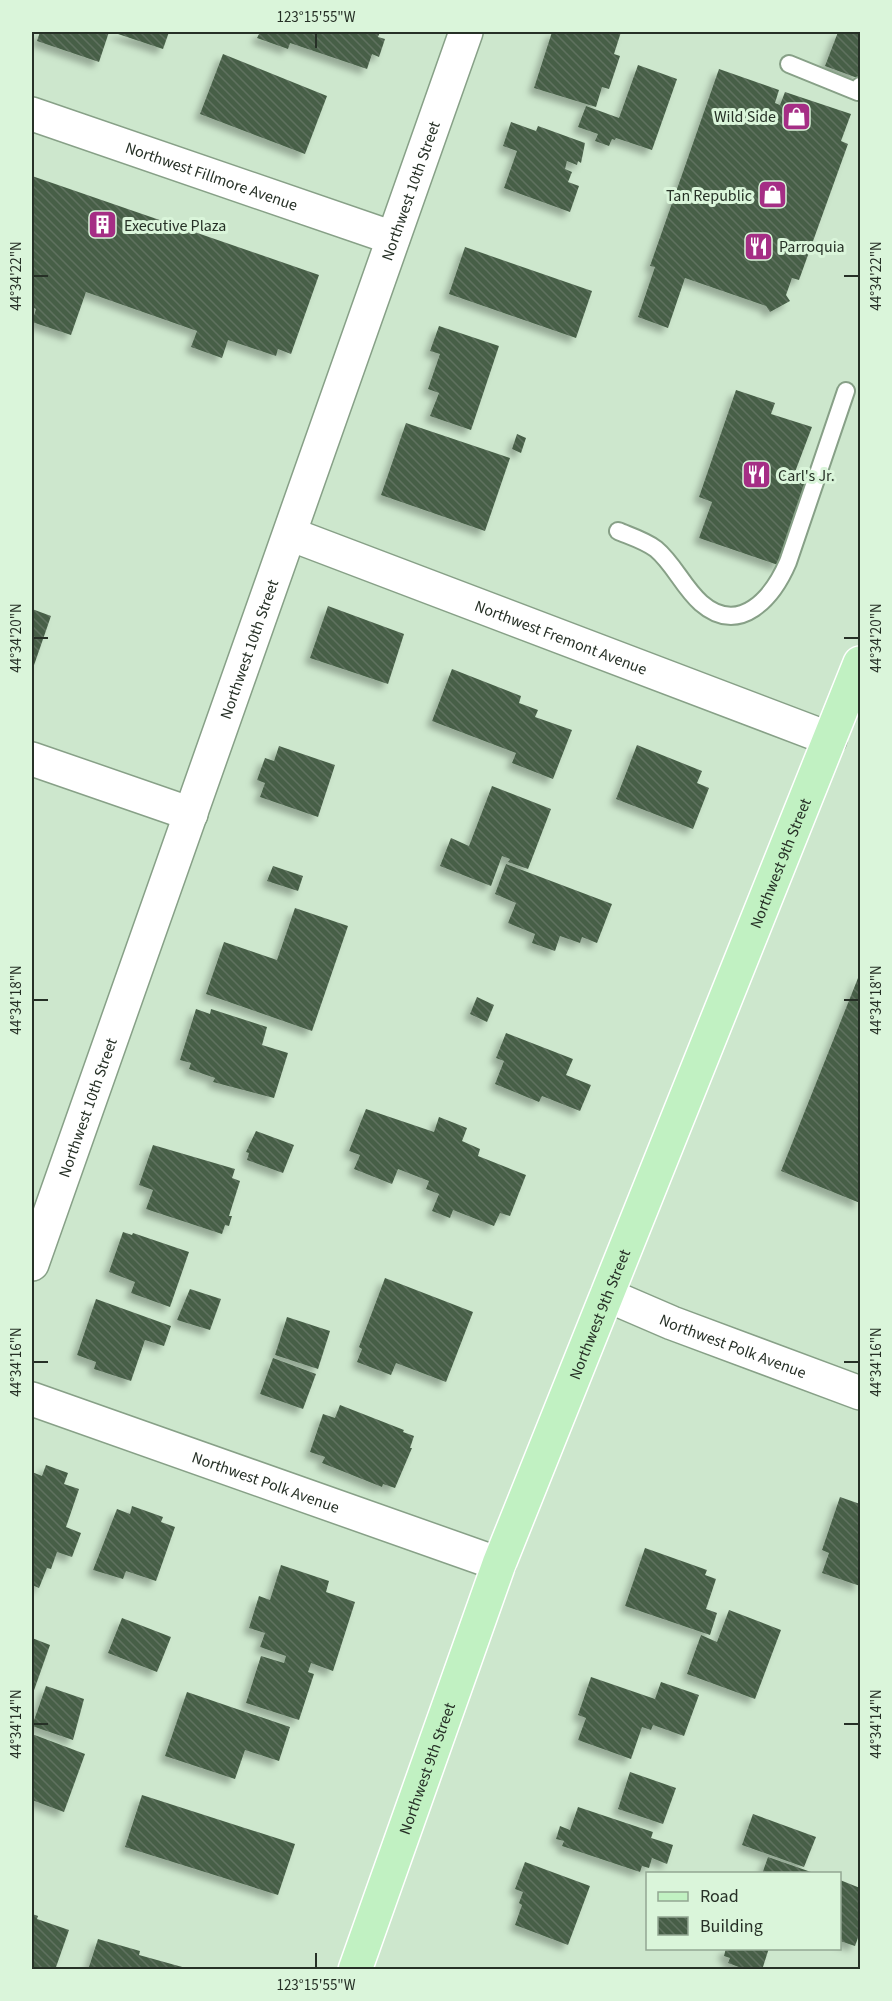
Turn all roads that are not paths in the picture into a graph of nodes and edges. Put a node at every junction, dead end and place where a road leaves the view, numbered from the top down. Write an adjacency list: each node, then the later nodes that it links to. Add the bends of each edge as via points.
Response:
1 (466, 32): 5 (street, Northwest 10th Street)
2 (789, 64): 3 (lane, via 858,92)
3 (861, 86)
4 (32, 114): 5 (street, Northwest Fillmore Avenue)
5 (393, 238): 8 (street, Northwest 10th Street)
6 (846, 391): 7 (lane, via 788,562 779,584 765,602 735,615 717,613 702,604 654,548)
7 (618, 531)
8 (290, 534): 10 (street, Northwest Fremont Avenue); 12 (street, Northwest 10th Street)
9 (861, 663): 10 (main road, Northwest 9th Street)
10 (830, 739): 14 (main road, Northwest 9th Street)
11 (32, 759): 12 (street)
12 (190, 814): 13 (street, Northwest 10th Street)
13 (32, 1264)
14 (607, 1295): 15 (street, Northwest Polk Avenue); 17 (main road, Northwest 9th Street)
15 (861, 1393)
16 (32, 1399): 17 (street, Northwest Polk Avenue)
17 (499, 1564): 18 (main road, Northwest 9th Street)
18 (355, 1970)

